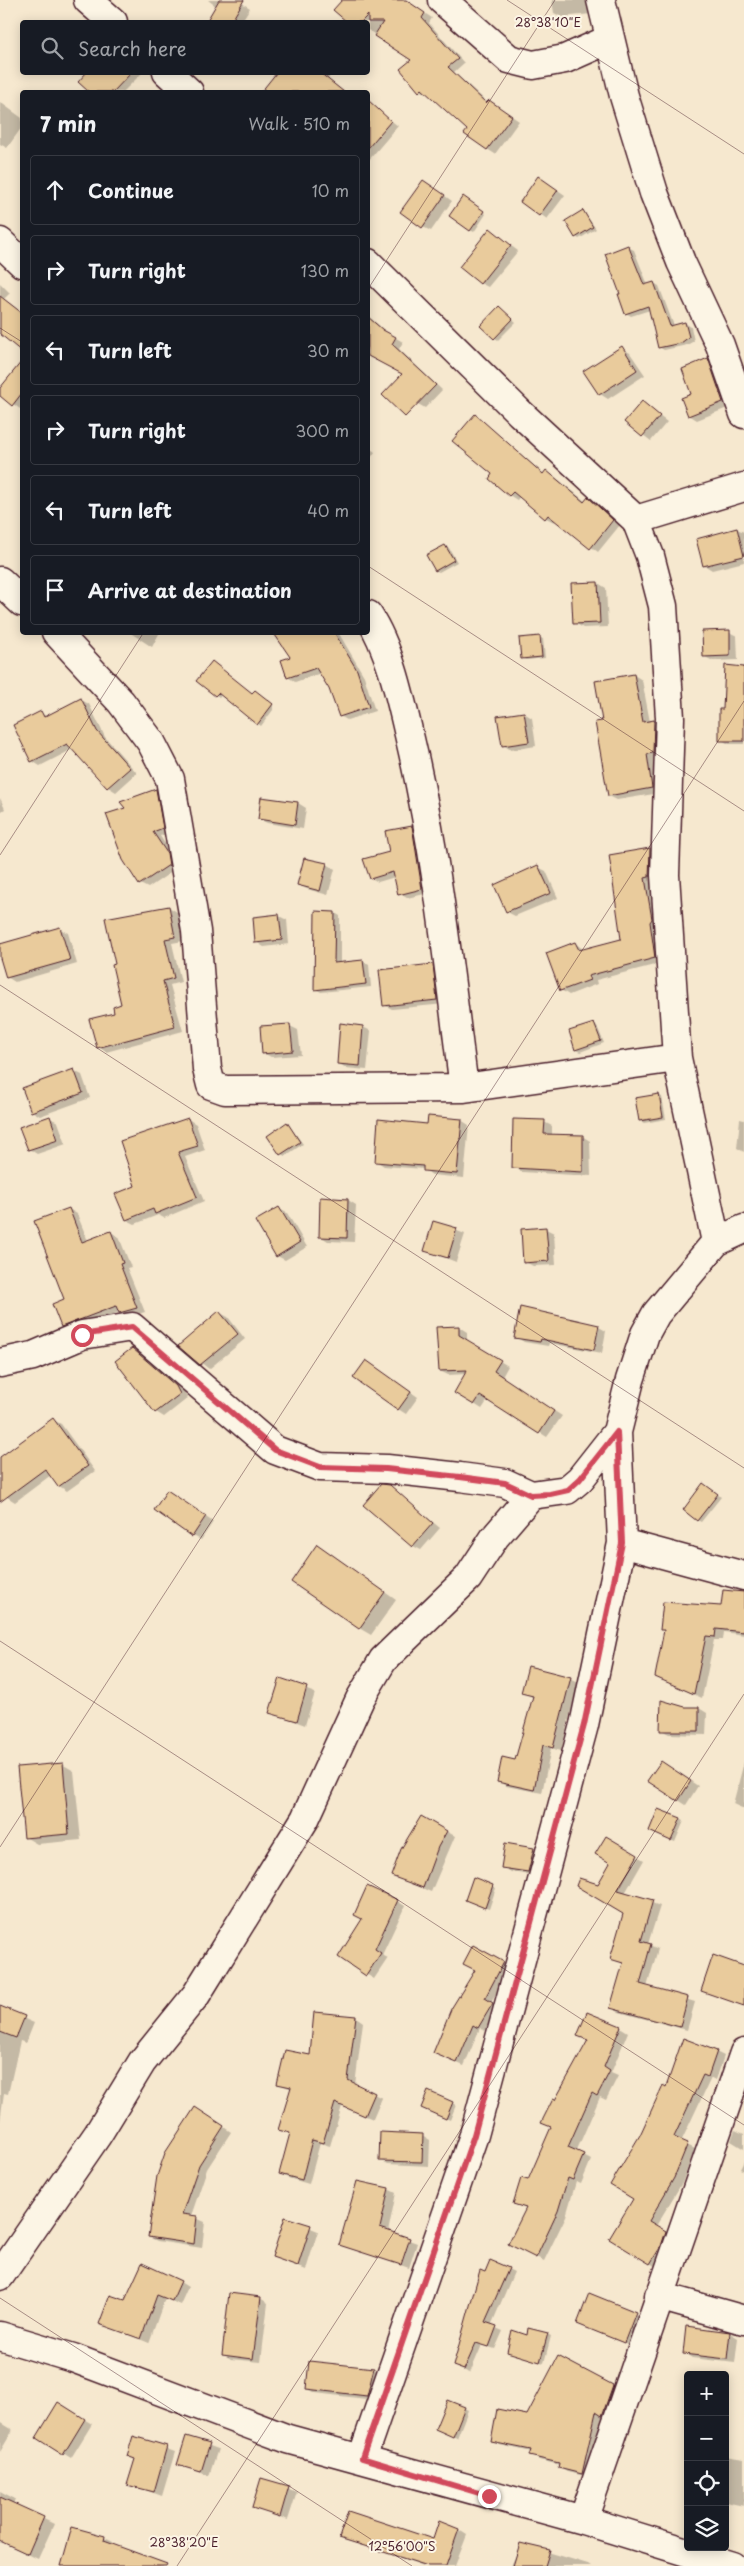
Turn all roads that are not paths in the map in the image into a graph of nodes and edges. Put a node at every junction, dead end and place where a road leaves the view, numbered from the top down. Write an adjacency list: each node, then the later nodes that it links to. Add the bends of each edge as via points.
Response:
1 (88, 0): 4 (street)
2 (442, 0): 5 (street, via 509,59 533,66 565,59)
3 (601, 0): 5 (street)
4 (111, 20)
5 (610, 39): 11 (street, via 654,193 681,262 720,345)
6 (170, 75): 7 (street)
7 (187, 90)
8 (0, 242): 9 (street)
9 (20, 261)
10 (370, 265): 13 (street, via 520,413)
11 (744, 414)
12 (744, 487): 13 (street)
13 (636, 520): 18 (street, via 650,556 663,606 670,718 665,875)
14 (0, 581): 15 (street)
15 (20, 600)
16 (370, 618): 19 (street, via 378,631 404,712 427,813)
17 (59, 635): 19 (street, via 121,702 151,742 170,779 196,931 211,1085 225,1090)
18 (678, 1058): 19 (street); 21 (street)
19 (464, 1088)
20 (744, 1229): 21 (street)
21 (716, 1242): 23 (street, via 656,1314 645,1334)
22 (0, 1363): 24 (street, via 33,1356 82,1335 132,1327 275,1450 320,1467 386,1469 460,1477 505,1483)
23 (617, 1432): 24 (street, via 568,1490); 25 (street)
24 (531, 1495): 28 (street, via 495,1537 468,1578 383,1660 360,1699 305,1819 196,1995 142,2062 98,2134)
25 (622, 1543): 26 (street); 32 (street, via 584,1725 474,2135)
26 (744, 1576)
27 (743, 2056): 29 (street)
28 (0, 2276)
29 (659, 2296): 30 (street); 33 (street)
30 (744, 2320)
31 (0, 2336): 32 (street, via 73,2358 288,2440)
32 (362, 2458): 33 (street)
33 (583, 2520): 34 (street)
34 (732, 2566)

